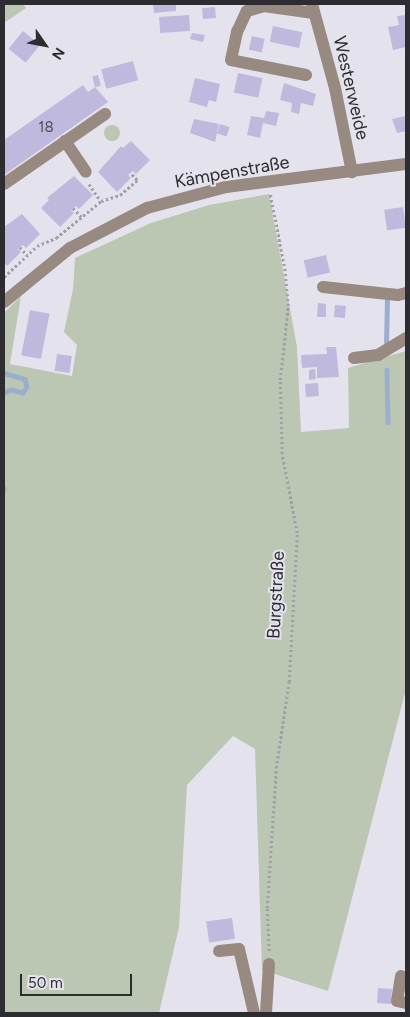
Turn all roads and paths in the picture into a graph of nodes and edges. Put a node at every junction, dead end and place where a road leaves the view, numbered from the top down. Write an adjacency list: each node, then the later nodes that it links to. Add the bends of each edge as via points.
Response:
1 (313, 8): 2 (street, Westerweide, via 264,6 247,11 236,32 231,60); 7 (street, Westerweide, via 335,88)
2 (306, 75)
3 (104, 114): 4 (street)
4 (65, 141): 6 (street); 10 (street)
5 (406, 164): 7 (street, Kämpenstraße)
6 (86, 172)
7 (352, 172): 9 (street, Kämpenstraße)
8 (130, 173): 12 (path, via 137,180 120,195 101,201)
9 (268, 180): 18 (street, Kämpenstraße, via 192,194 148,208 70,248); 22 (path, Burgstraße, via 285,271 288,306 280,380 282,454 297,533 289,682 276,768 266,908)
10 (4, 184)
11 (73, 208): 12 (path)
12 (83, 218): 14 (path)
13 (20, 247): 14 (path)
14 (27, 255): 15 (path)
15 (4, 277)
16 (323, 286): 17 (street, via 398,295)
17 (406, 293)
18 (4, 302)
19 (406, 338): 20 (street, via 378,355)
20 (354, 358)
21 (219, 951): 25 (street, via 239,949)
22 (269, 964): 26 (street)
23 (401, 976): 24 (street, via 397,1001)
24 (406, 1003)
25 (254, 1013)
26 (266, 1013)

